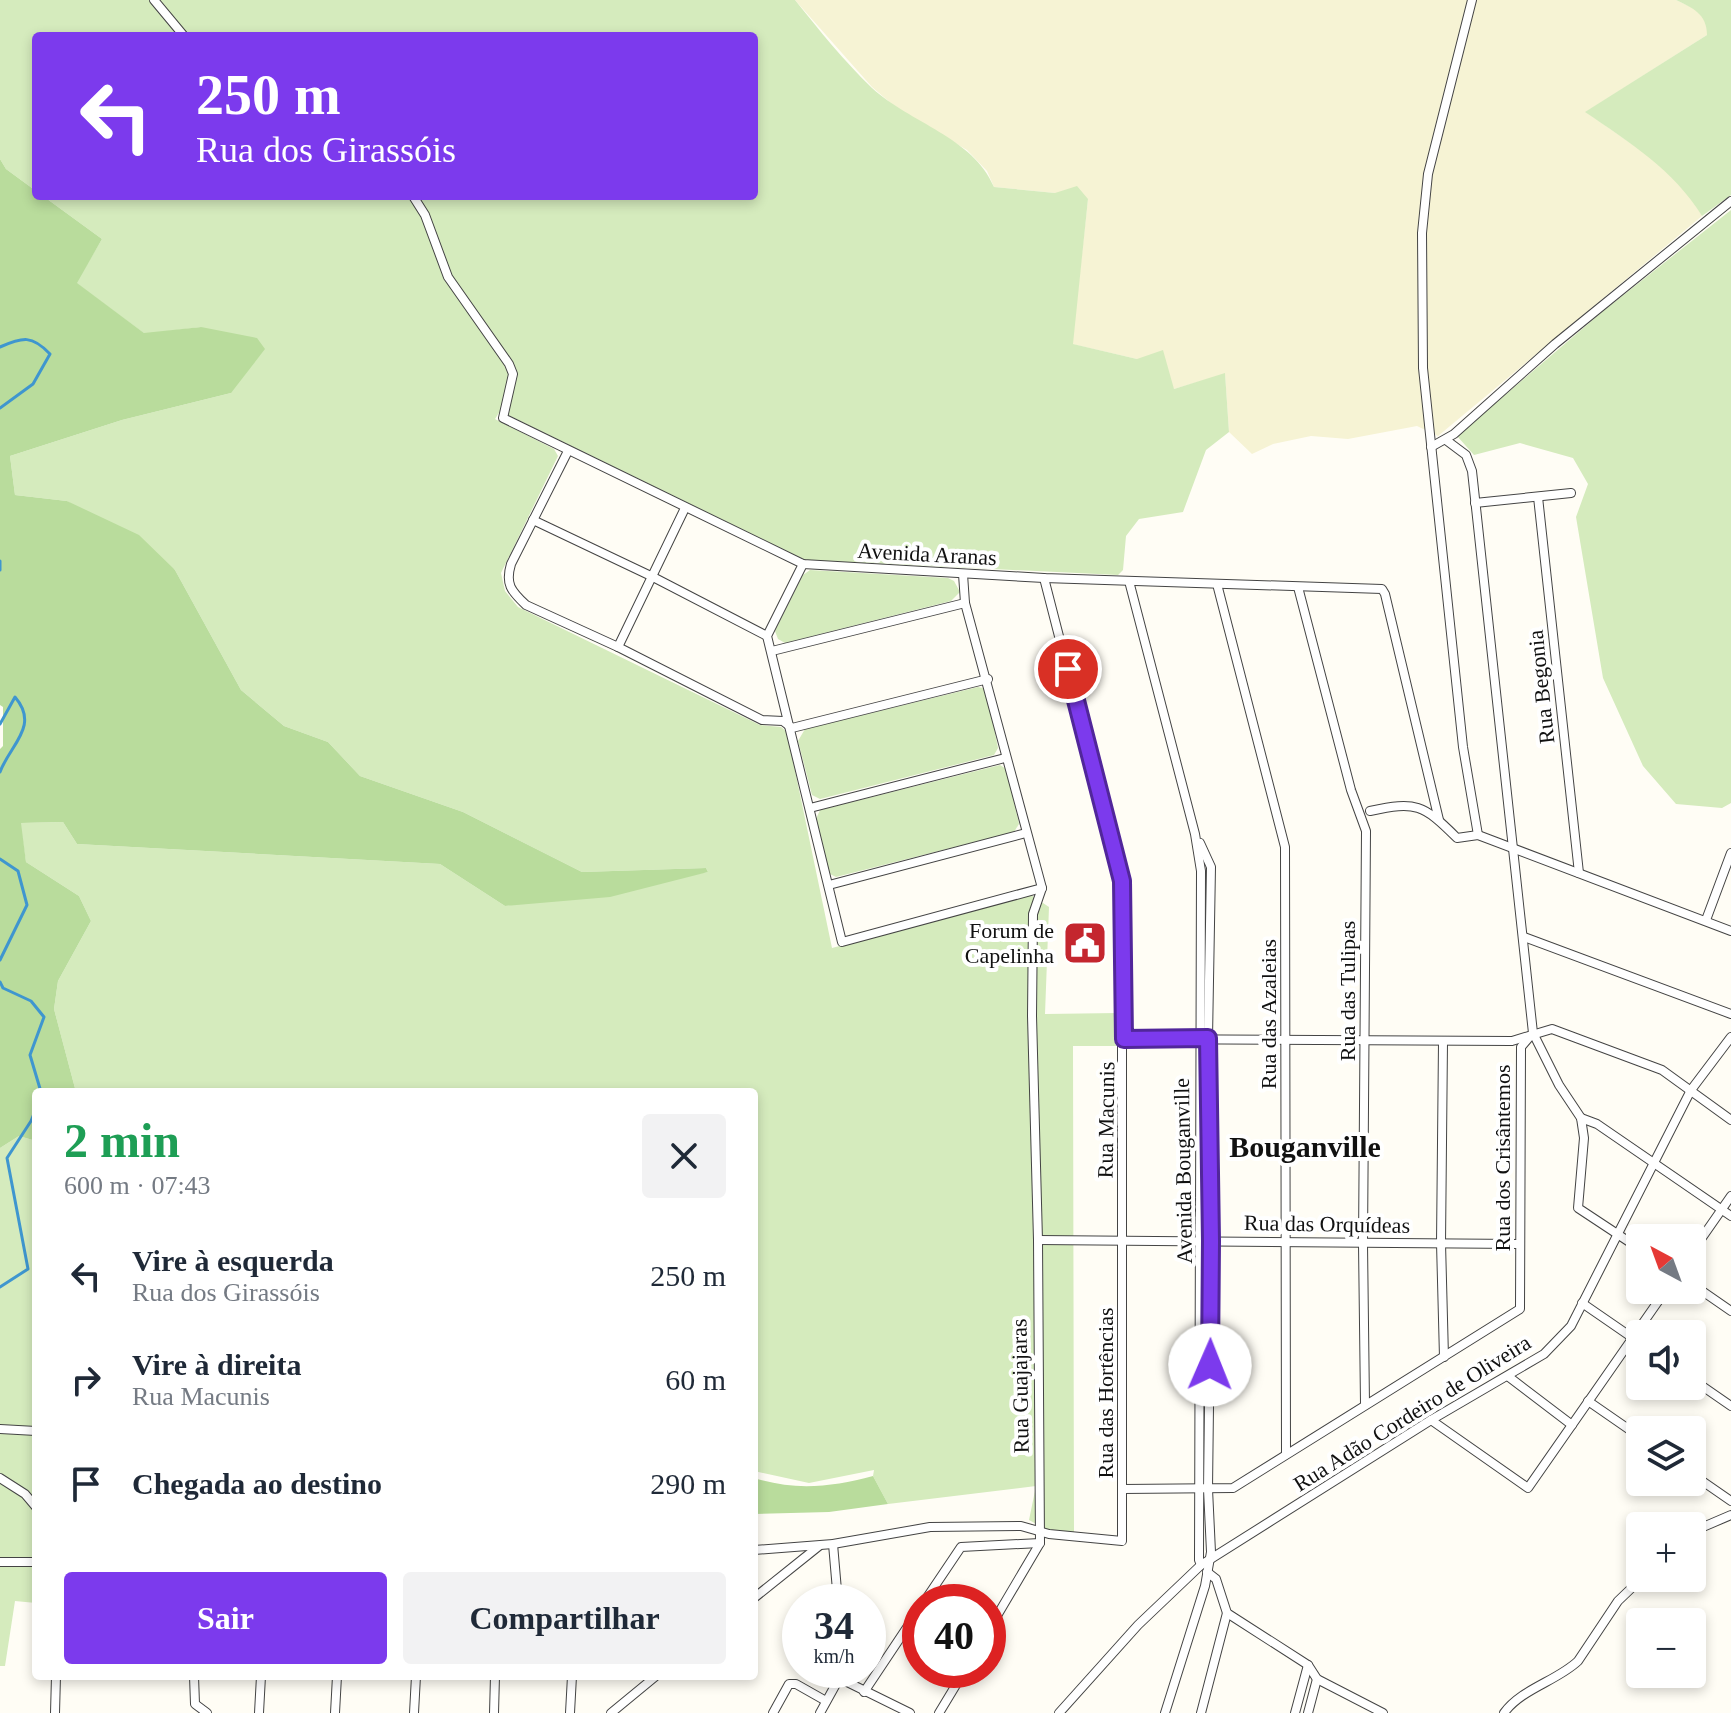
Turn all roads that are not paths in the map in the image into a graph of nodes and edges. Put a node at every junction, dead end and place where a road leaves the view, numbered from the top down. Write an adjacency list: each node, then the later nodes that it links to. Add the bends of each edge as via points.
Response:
1 (154, 0): 3 (street)
2 (1472, 0): 7 (street, via 1424,202 1423,368)
3 (181, 32)
4 (416, 200): 8 (street, Avenida Aranas, via 448,277 509,364 513,374 503,418)
5 (1731, 201): 6 (street)
6 (1446, 440): 7 (street); 11 (street, Rua dos Crisântemos, via 1466,455)
7 (1431, 447): 32 (street, via 1463,747)
8 (568, 451): 12 (street, Avenida Aranas); 13 (street)
9 (1571, 493): 10 (street)
10 (1538, 497): 11 (street); 35 (street, Rua Begonia)
11 (1475, 503): 33 (street, Rua dos Crisântemos)
12 (685, 508): 14 (street, Avenida Aranas); 16 (street)
13 (533, 520): 16 (street); 23 (street, via 507,578 514,594 526,605)
14 (803, 564): 15 (street, Avenida Aranas); 22 (street)
15 (963, 574): 17 (street, Avenida Aranas); 21 (street)
16 (653, 577): 22 (street); 23 (street)
17 (1044, 578): 18 (street, Avenida Aranas); 46 (street, Rua Macunis, via 1122,881)
18 (1129, 581): 19 (street, Avenida Aranas); 44 (street, Avenida Bouganville, via 1195,834 1211,867)
19 (1217, 584): 20 (street, Avenida Aranas); 45 (street, Rua das Azaleias, via 1285,847)
20 (1298, 587): 30 (street, Avenida Aranas, via 1382,589); 47 (street, Rua das Tulipas, via 1366,831)
21 (965, 603): 24 (street); 25 (street)
22 (767, 636): 24 (street)
23 (618, 647): 26 (street, via 762,720 783,721)
24 (772, 651): 26 (street)
25 (988, 679): 26 (street); 27 (street)
26 (792, 728): 28 (street)
27 (1005, 758): 28 (street); 31 (street)
28 (810, 808): 36 (street)
29 (1370, 811): 30 (street, via 1402,804)
30 (1439, 820): 32 (street, via 1457,838)
31 (1026, 833): 36 (street); 37 (street)
32 (1478, 835): 33 (street)
33 (1513, 849): 35 (street); 40 (street, Rua dos Crisântemos)
34 (1731, 853): 38 (street)
35 (1579, 873): 38 (street)
36 (829, 885): 37 (street, via 842,942)
37 (1042, 888): 60 (street, Rua Guajajaras, via 1032,928)
38 (1706, 920): 39 (street)
39 (1731, 931)
40 (1524, 937): 41 (street); 42 (street, Rua dos Crisântemos)
41 (1731, 1014)
42 (1533, 1033): 48 (street, via 1512,1041); 49 (street, via 1552,1029 1662,1070); 50 (street); 65 (street, Rua dos Crisântemos, via 1521,1047)
43 (1731, 1037): 49 (street, Rua Adão Cordeiro de Oliveira)
44 (1204, 1038): 45 (street); 46 (street); 61 (street, Avenida Bouganville)
45 (1286, 1038): 47 (street); 62 (street, Rua das Azaleias)
46 (1124, 1039): 58 (street, Rua Macunis)
47 (1365, 1040): 48 (street); 64 (street, Rua das Tulipas)
48 (1443, 1042): 63 (street)
49 (1691, 1090): 51 (street); 52 (street, Rua Adão Cordeiro de Oliveira)
50 (1581, 1118): 52 (street); 57 (street, via 1578,1208)
51 (1731, 1119)
52 (1654, 1163): 54 (street); 57 (street, Rua Adão Cordeiro de Oliveira)
53 (1731, 1196): 54 (street)
54 (1722, 1210): 55 (street); 56 (street)
55 (1731, 1216)
56 (1706, 1232)
57 (1618, 1234): 59 (street); 67 (street, Rua Adão Cordeiro de Oliveira)
58 (1123, 1239): 60 (street, Rua das Orquídeas); 61 (street, Rua das Orquídeas); 86 (street, Rua das Hortências)
59 (1626, 1239)
60 (1038, 1240): 91 (street, Rua Guajajaras)
61 (1207, 1242): 62 (street, Rua das Orquídeas); 85 (street, Avenida Bouganville)
62 (1287, 1242): 64 (street, Rua das Orquídeas); 82 (street, Rua das Azaleias)
63 (1441, 1243): 64 (street, Rua das Orquídeas); 65 (street, Rua das Orquídeas); 71 (street)
64 (1363, 1244): 75 (street, Rua das Tulipas)
65 (1519, 1244): 71 (street, Rua dos Crisântemos, via 1520,1309)
66 (1706, 1294): 68 (street)
67 (1582, 1303): 69 (street); 72 (street, Rua Adão Cordeiro de Oliveira, via 1571,1326 1544,1354)
68 (1731, 1311)
69 (1626, 1333)
70 (1626, 1353): 74 (street)
71 (1444, 1357): 75 (street, Rua dos Crisântemos)
72 (1509, 1377): 77 (street, Rua Adão Cordeiro de Oliveira); 78 (street)
73 (1706, 1389): 76 (street)
74 (1588, 1401): 78 (street); 79 (street)
75 (1365, 1404): 82 (street, Rua dos Crisântemos)
76 (1731, 1406)
77 (1431, 1420): 78 (street, via 1528,1488); 98 (street, Rua Adão Cordeiro de Oliveira)
78 (1572, 1425)
79 (1626, 1427)
80 (0, 1429): 81 (street)
81 (32, 1431)
82 (1286, 1453): 85 (street, Rua dos Crisântemos, via 1233,1488)
83 (0, 1478): 88 (street)
84 (1706, 1484): 87 (street)
85 (1204, 1488): 86 (street, Rua dos Crisântemos); 98 (street, Avenida Bouganville, via 1199,1560)
86 (1123, 1489): 91 (street, Rua das Hortências, via 1122,1541)
87 (1731, 1501)
88 (32, 1502)
89 (1731, 1515): 90 (street)
90 (1706, 1526)
91 (1040, 1532): 92 (street, Rua Guajajaras); 93 (street, via 1021,1526 930,1527)
92 (1040, 1543): 100 (street, via 961,1547); 103 (street)
93 (833, 1544): 94 (street); 99 (street)
94 (819, 1545): 95 (street); 102 (street)
95 (758, 1550)
96 (0, 1562): 97 (street)
97 (32, 1562)
98 (1206, 1566): 104 (street); 119 (street, Rua Adão Cordeiro de Oliveira, via 1138,1625); 134 (street, via 1205,1586)
99 (836, 1584)
100 (936, 1584)
101 (1627, 1592): 139 (street, via 1578,1661)
102 (758, 1595)
103 (1006, 1601)
104 (1227, 1613): 106 (street); 135 (street)
105 (902, 1635): 117 (street)
106 (1308, 1665): 107 (street); 136 (street)
107 (1317, 1679): 137 (street); 138 (street)
108 (56, 1680): 121 (street)
109 (194, 1680): 122 (street, via 195,1704)
110 (261, 1680): 123 (street)
111 (337, 1680): 124 (street)
112 (416, 1680): 125 (street)
113 (495, 1680): 126 (street)
114 (572, 1680): 127 (street)
115 (650, 1680): 128 (street)
116 (954, 1688): 131 (street)
117 (864, 1692): 118 (street, via 848,1681 836,1684); 120 (street)
118 (826, 1701): 129 (street, via 789,1684); 130 (street)
119 (1069, 1701): 132 (street, Rua Adão Cordeiro de Oliveira); 133 (street)
120 (905, 1712)
121 (55, 1713)
122 (207, 1713)
123 (259, 1713)
124 (335, 1713)
125 (414, 1713)
126 (494, 1713)
127 (570, 1713)
128 (611, 1713)
129 (773, 1713)
130 (820, 1713)
131 (939, 1713)
132 (1059, 1713)
133 (1068, 1713)
134 (1165, 1713)
135 (1201, 1713)
136 (1295, 1713)
137 (1308, 1713)
138 (1383, 1713)
139 (1504, 1713)

